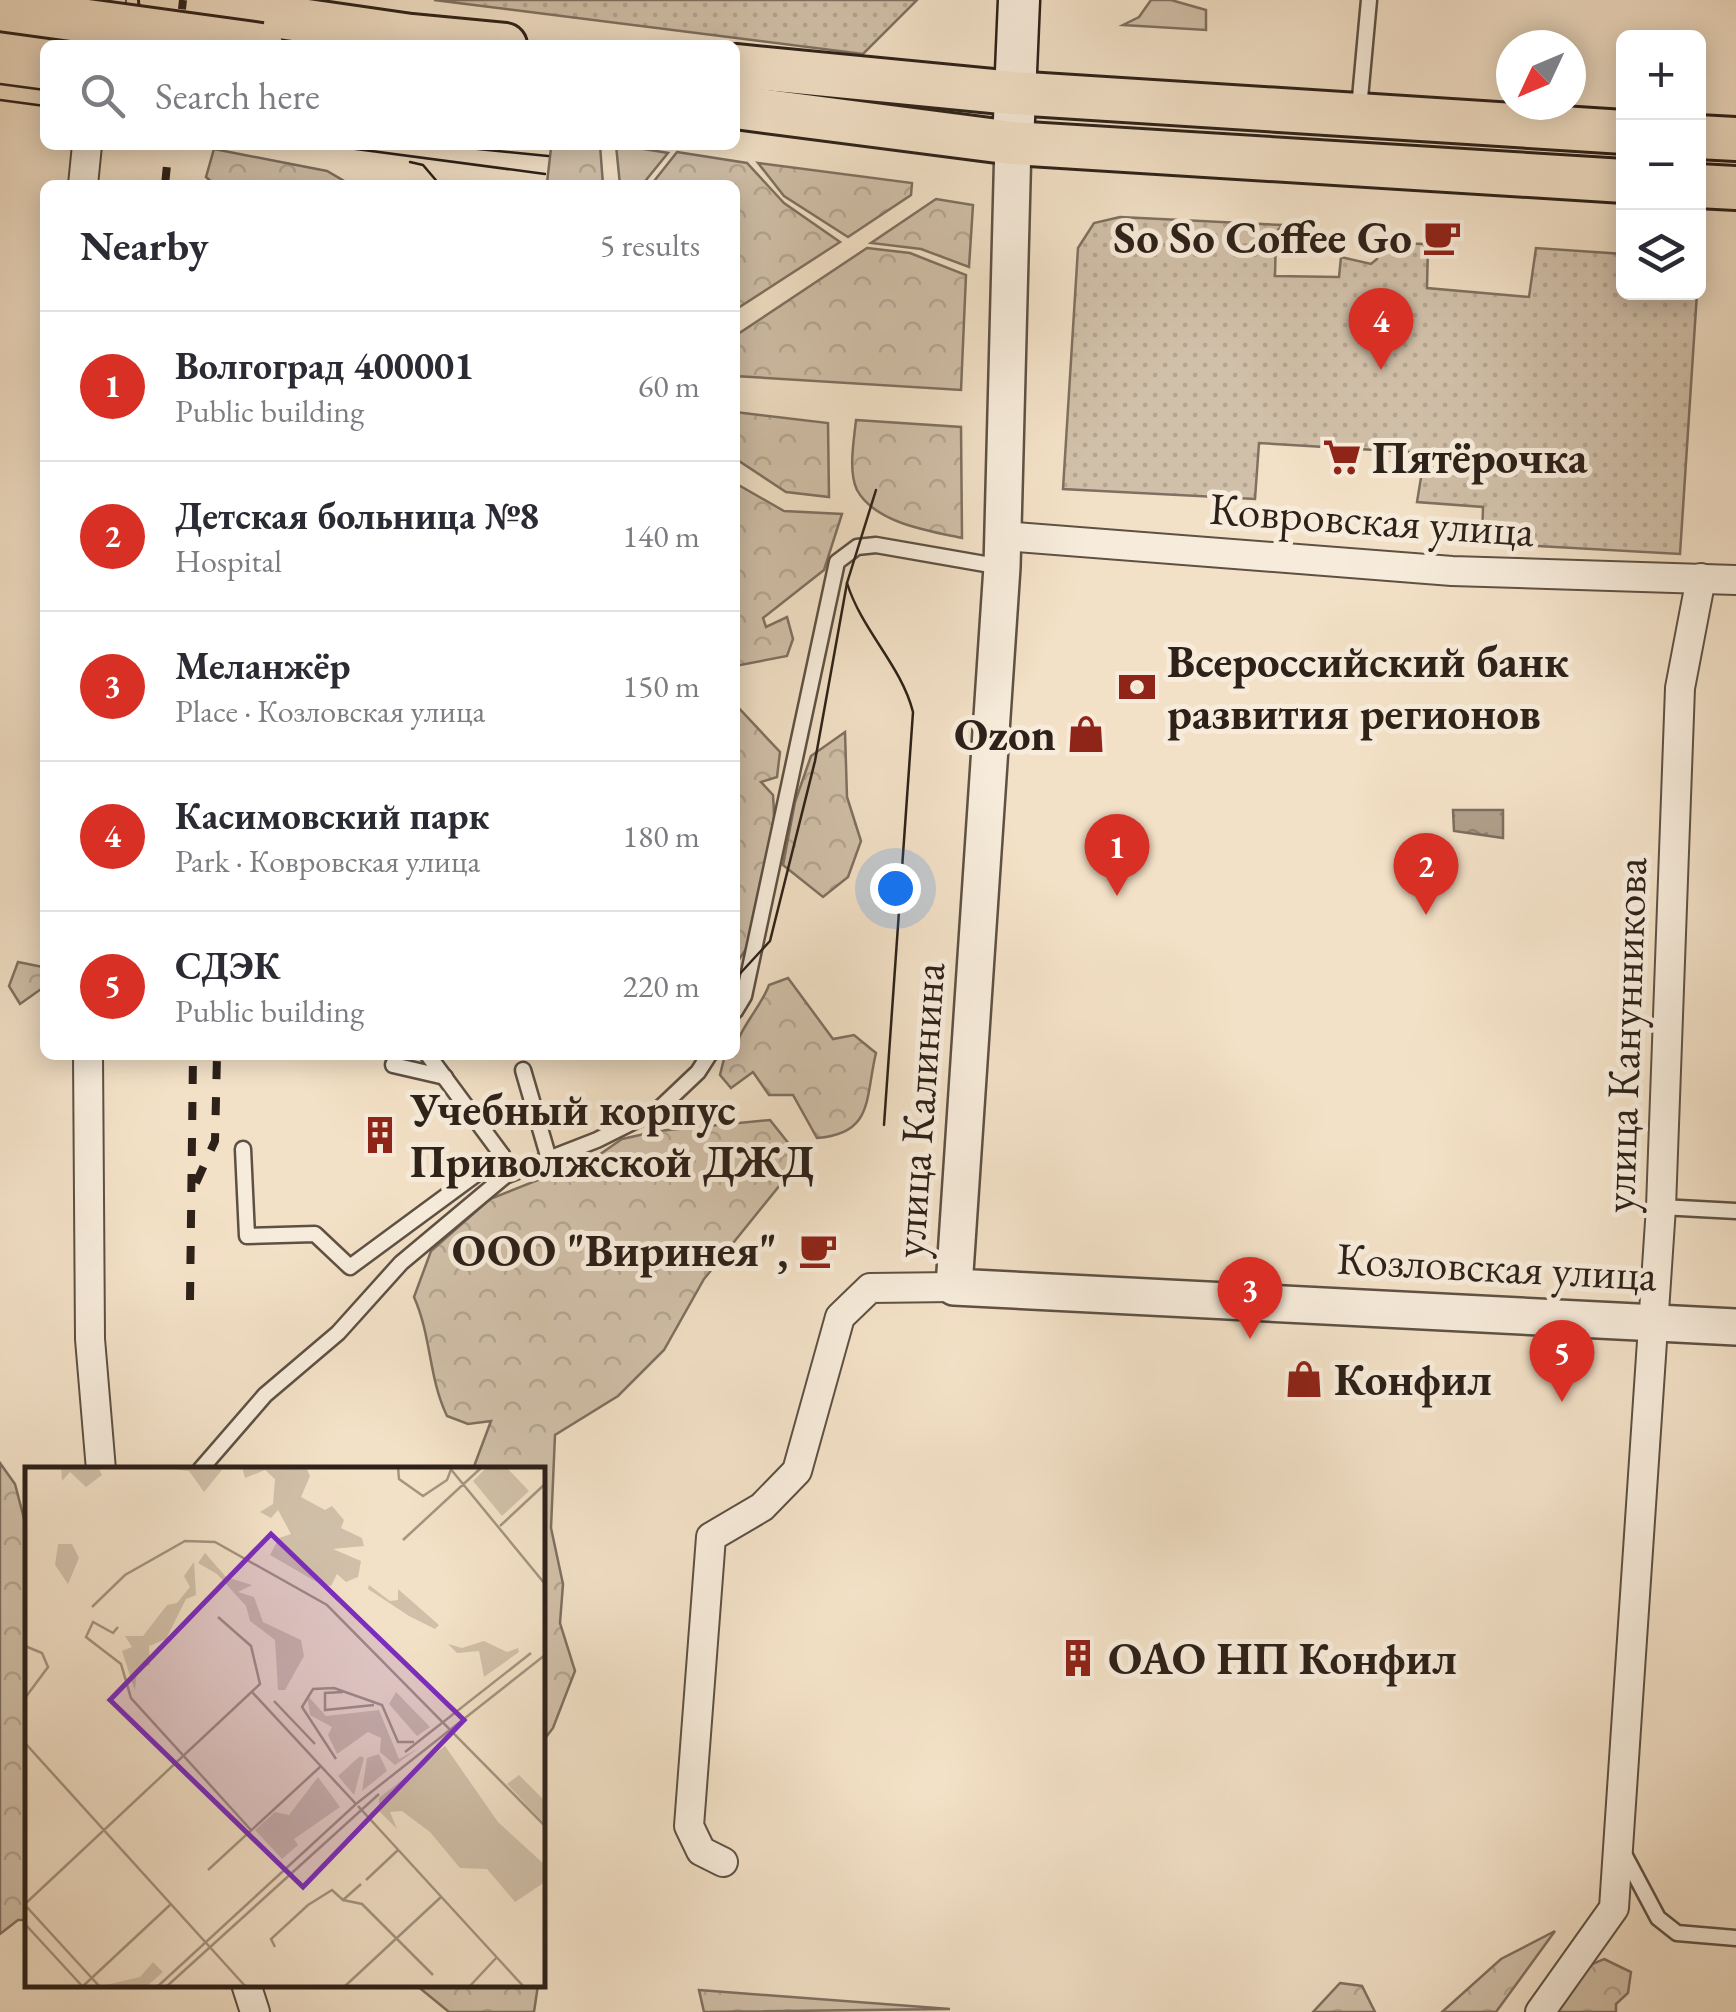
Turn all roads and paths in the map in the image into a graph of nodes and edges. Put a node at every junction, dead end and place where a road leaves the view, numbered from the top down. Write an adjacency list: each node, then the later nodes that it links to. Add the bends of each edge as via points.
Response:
1 (111, 0): 6 (street)
2 (161, 0): 8 (main road)
3 (1020, 0): 10 (main road)
4 (1369, 0): 12 (lane)
5 (0, 9): 7 (main road, bridge)
6 (105, 40)
7 (225, 40)
8 (453, 40)
9 (740, 66): 10 (main road)
10 (1014, 93): 12 (main road); 16 (main road)
11 (740, 108): 16 (main road)
12 (1358, 115): 13 (main road)
13 (1616, 131)
14 (1706, 137): 15 (main road)
15 (1736, 139)
16 (1014, 143): 19 (main road); 22 (street, улица Калинина)
17 (87, 150): 18 (street)
18 (84, 180)
19 (1616, 181)
20 (1706, 186): 21 (main road)
21 (1736, 188)
22 (1003, 552): 23 (street, Ковровская улица); 25 (lane, via 857,547 837,562); 38 (street, улица Калинина)
23 (1701, 578): 24 (street, Ковровская улица); 36 (street, улица Канунникова, via 1680,688)
24 (1736, 580)
25 (740, 1003)
26 (88, 1060): 41 (street, via 90,1339)
27 (432, 1060): 31 (lane)
28 (706, 1060): 34 (lane, via 659,1108)
29 (393, 1065): 31 (lane)
30 (523, 1070): 34 (lane)
31 (446, 1077): 33 (lane)
32 (243, 1149): 33 (lane, via 247,1236 315,1234 350,1267)
33 (502, 1155): 35 (lane)
34 (548, 1159): 35 (lane)
35 (505, 1176): 42 (lane, via 401,1264 338,1333 265,1395)
36 (1661, 1207): 37 (lane); 39 (street, улица Канунникова)
37 (1736, 1211)
38 (954, 1288): 39 (street, Козловская улица); 44 (street, улица Калинина, via 870,1288 840,1317 797,1470 762,1508 710,1537 689,1826 701,1851)
39 (1654, 1322): 40 (street, Козловская улица); 43 (street, улица Канунникова)
40 (1736, 1327)
41 (101, 1467)
42 (203, 1467)
43 (1618, 1844): 45 (lane, via 1658,1918 1677,1933); 48 (street, улица Канунникова, via 1614,1908)
44 (723, 1862)
45 (1736, 1938)
46 (247, 1987): 47 (street)
47 (255, 2012)
48 (1540, 2012)

